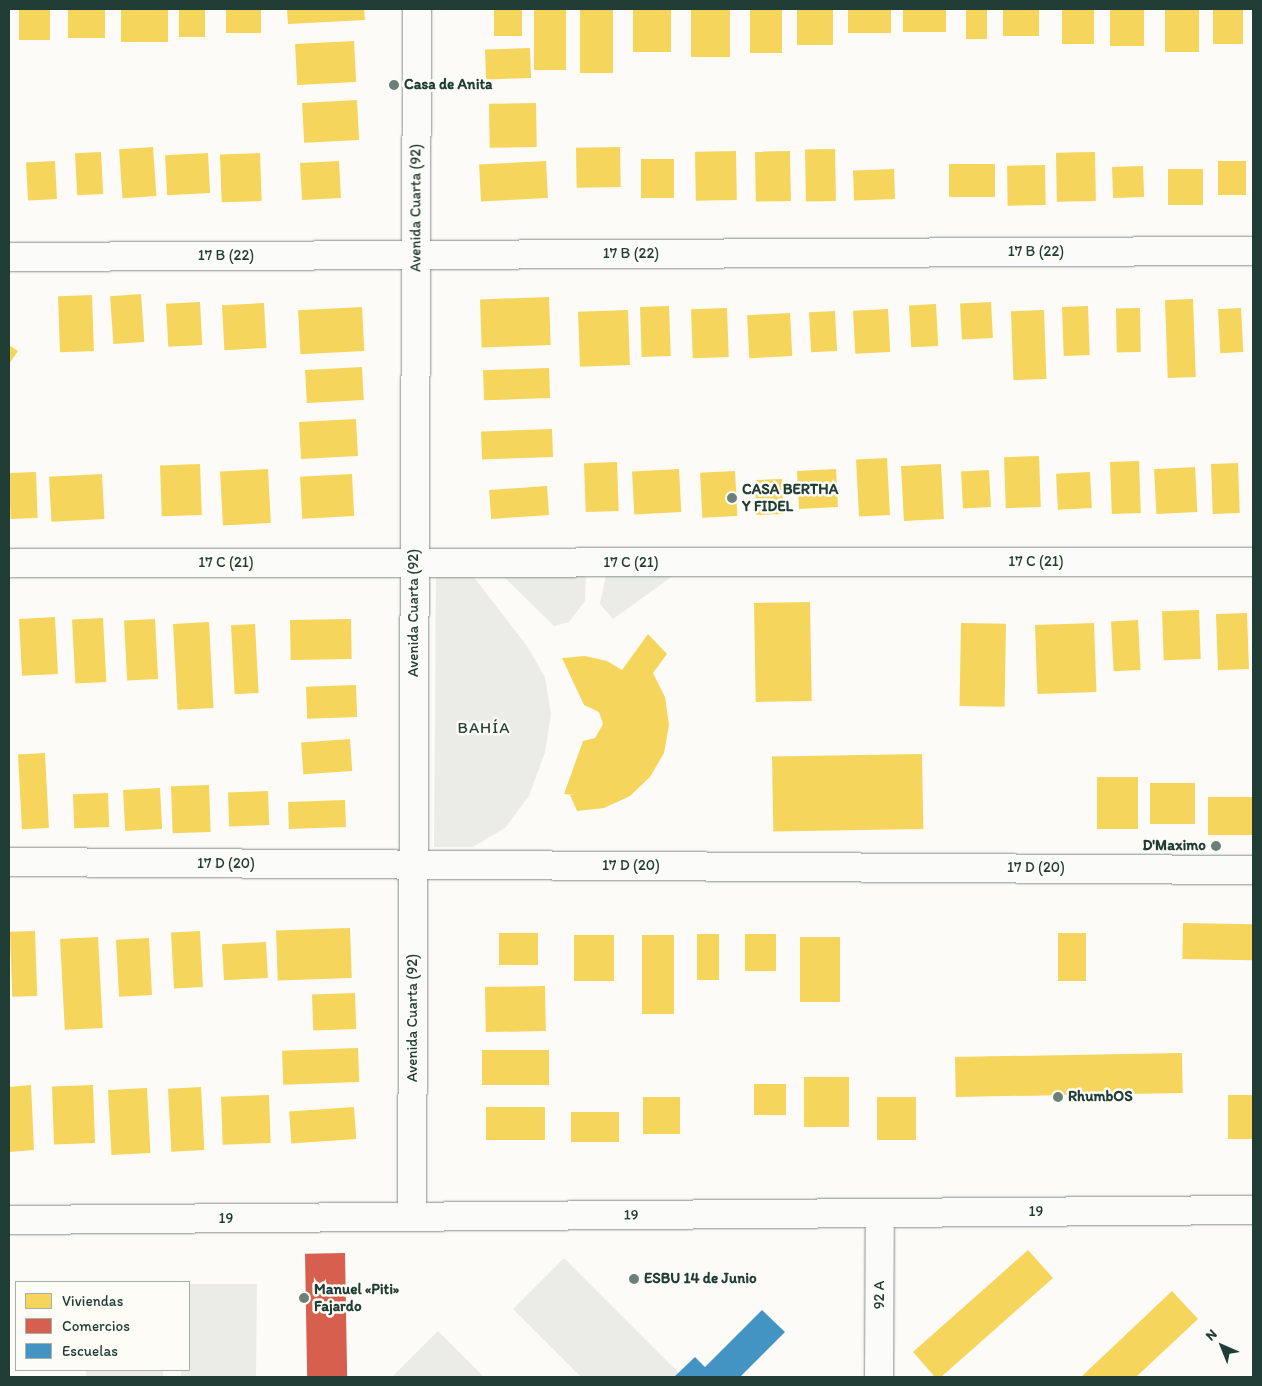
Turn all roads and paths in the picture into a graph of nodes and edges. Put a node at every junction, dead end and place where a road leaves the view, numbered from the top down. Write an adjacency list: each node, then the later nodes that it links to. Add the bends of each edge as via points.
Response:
1 (416, 9): 3 (street, Avenida Cuarta (92))
2 (1253, 251): 3 (street, 17 B (22))
3 (416, 255): 4 (street, 17 B (22)); 7 (street, Avenida Cuarta (92))
4 (9, 257)
5 (1253, 562): 7 (street, 17 C (21))
6 (9, 563): 7 (street, 17 C (21))
7 (414, 563): 9 (street, Avenida Cuarta (92))
8 (9, 862): 9 (street, 17 D (20))
9 (413, 865): 10 (street, 17 D (20)); 13 (street, Avenida Cuarta (92))
10 (1253, 870)
11 (1253, 1210): 12 (street, 19)
12 (880, 1213): 13 (street, 19); 15 (street, 92 A)
13 (412, 1217): 14 (street, 19)
14 (9, 1220)
15 (880, 1377)

